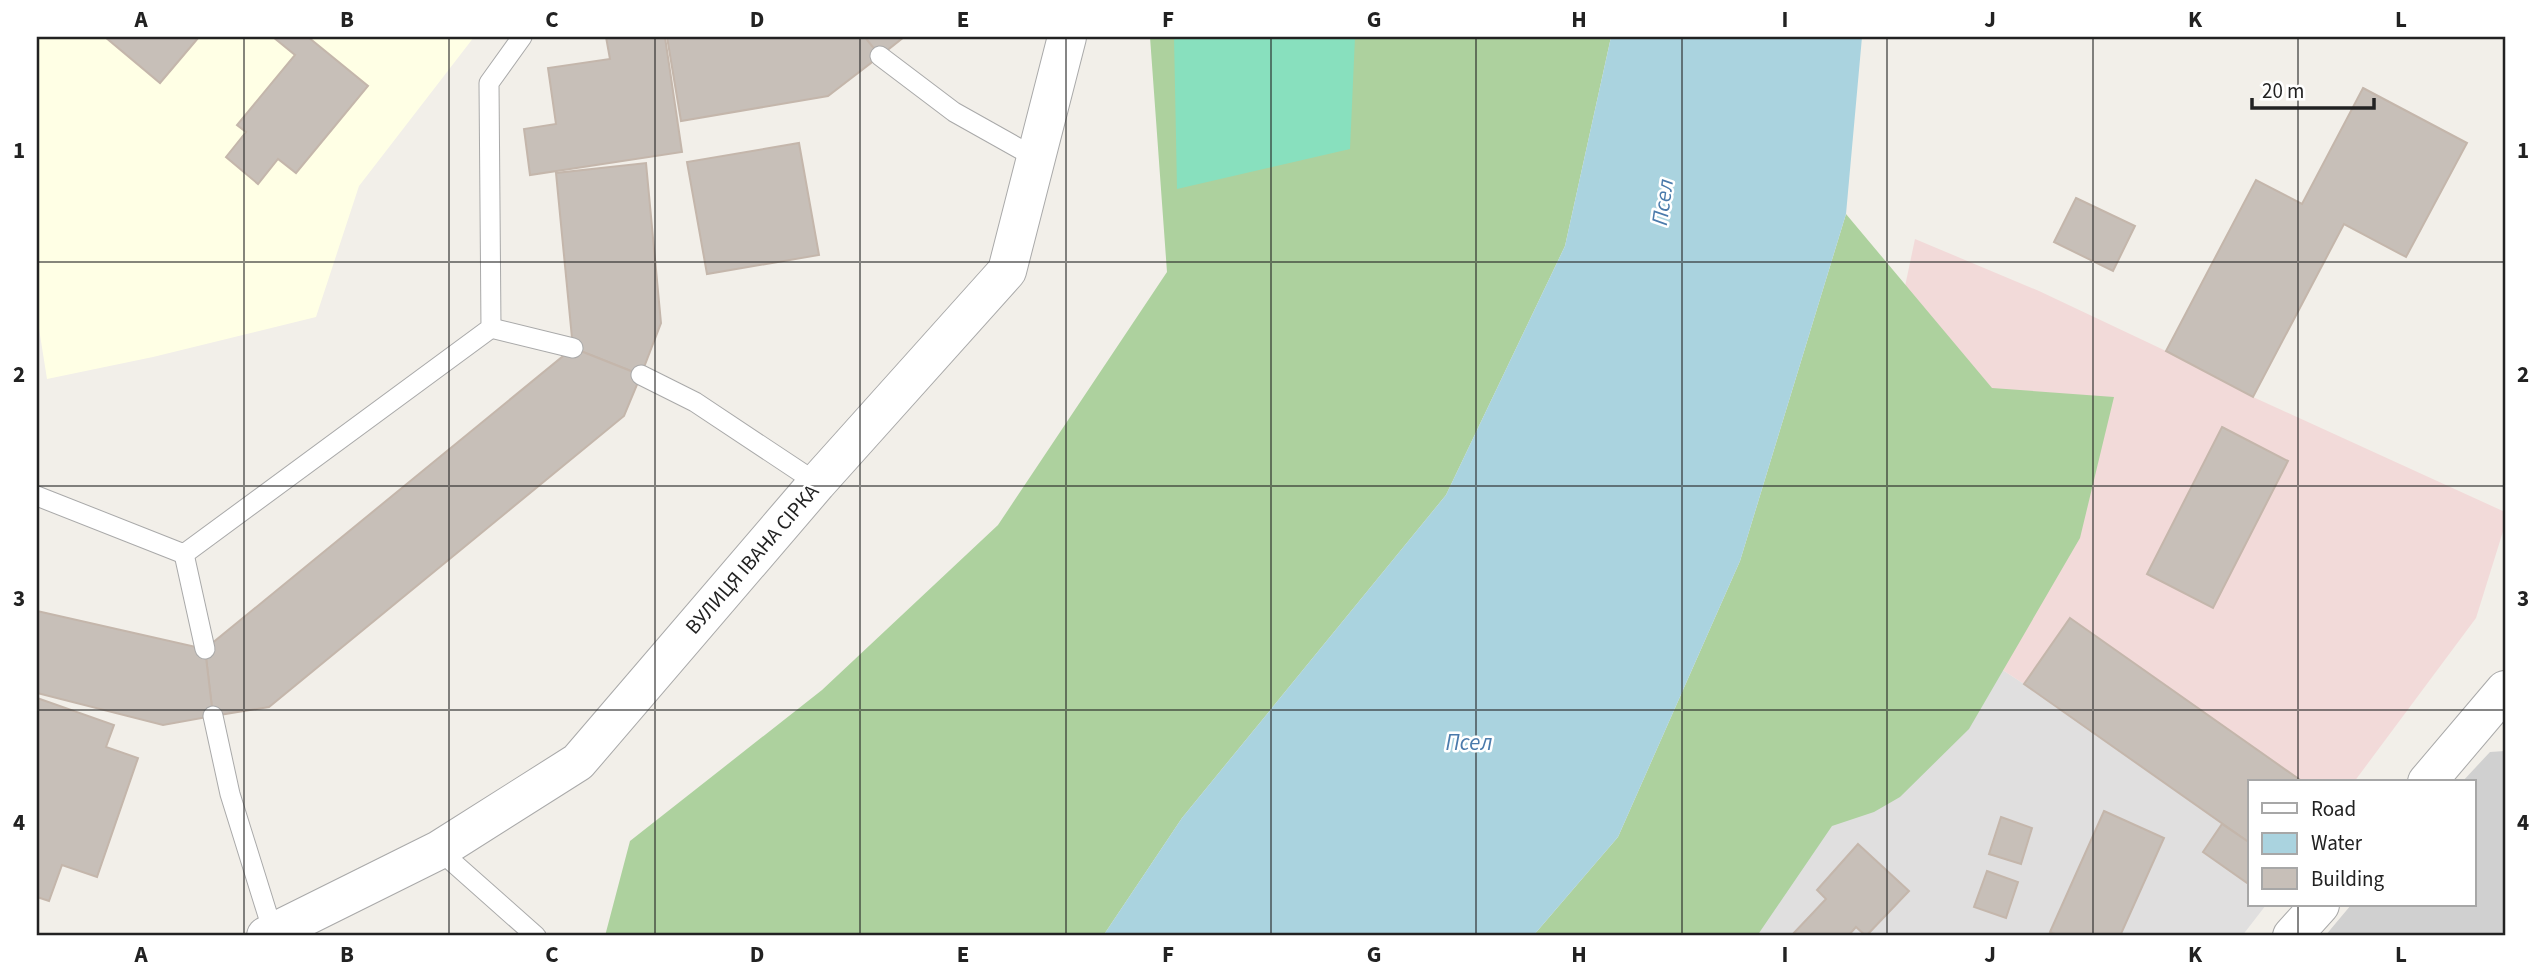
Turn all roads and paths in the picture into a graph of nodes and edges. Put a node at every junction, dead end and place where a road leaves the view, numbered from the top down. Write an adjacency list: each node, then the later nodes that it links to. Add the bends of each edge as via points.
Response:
1 (522, 37): 5 (lane, via 489,83)
2 (1068, 37): 4 (street, ВУЛИЦЯ ІВАНА СІРКА)
3 (880, 56): 4 (lane, via 954,112)
4 (1036, 158): 8 (street, ВУЛИЦЯ ІВАНА СІРКА, via 1007,271)
5 (491, 328): 6 (lane); 10 (lane)
6 (573, 348)
7 (641, 375): 8 (lane, via 695,402)
8 (817, 483): 15 (street, ВУЛИЦЯ ІВАНА СІРКА, via 578,762)
9 (37, 496): 10 (lane)
10 (184, 554): 11 (lane)
11 (205, 649)
12 (2505, 690): 14 (street)
13 (213, 716): 17 (lane)
14 (2429, 780)
15 (439, 850): 17 (street, ВУЛИЦЯ ІВАНА СІРКА); 18 (lane)
16 (2319, 906): 19 (street)
17 (270, 934)
18 (536, 936)
19 (2292, 936)

